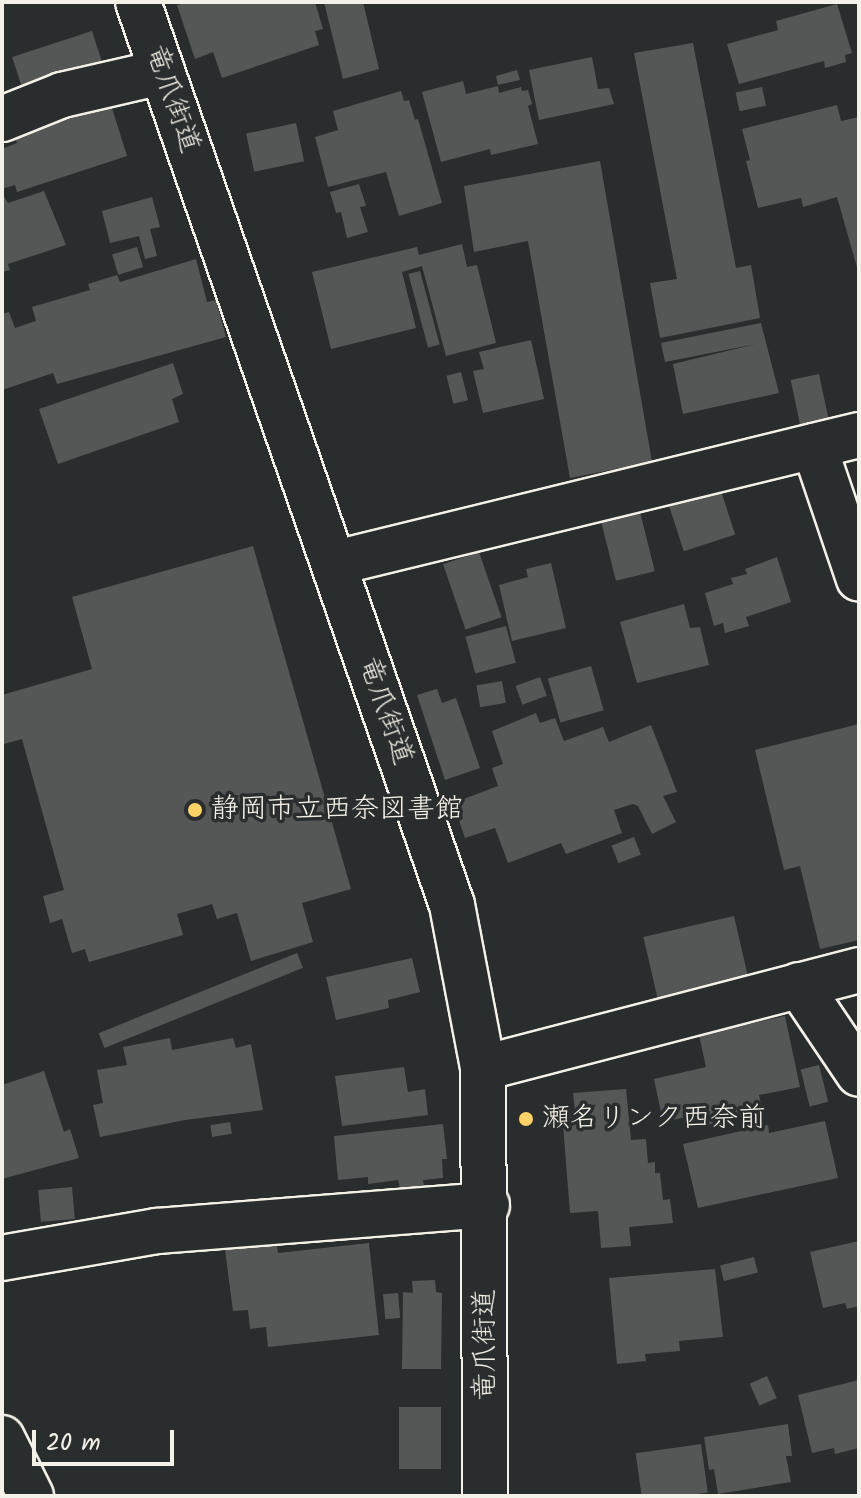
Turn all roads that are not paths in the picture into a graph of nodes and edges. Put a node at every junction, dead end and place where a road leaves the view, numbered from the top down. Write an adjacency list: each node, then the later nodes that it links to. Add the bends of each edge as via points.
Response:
1 (138, 2): 2 (street, 竜爪街道)
2 (162, 72): 3 (street, via 62,95); 6 (street, 竜爪街道)
3 (2, 119)
4 (859, 435): 5 (street)
5 (814, 446): 6 (street); 7 (street)
6 (335, 563): 10 (street, 竜爪街道, via 452,905)
7 (859, 579)
8 (859, 970): 9 (street)
9 (799, 985): 10 (street); 11 (street)
10 (483, 1068): 12 (street, 竜爪街道)
11 (859, 1074)
12 (487, 1205): 13 (street, via 157,1231); 16 (street, 竜爪街道)
13 (2, 1258)
14 (2, 1438): 15 (street)
15 (31, 1496)
16 (485, 1496)

